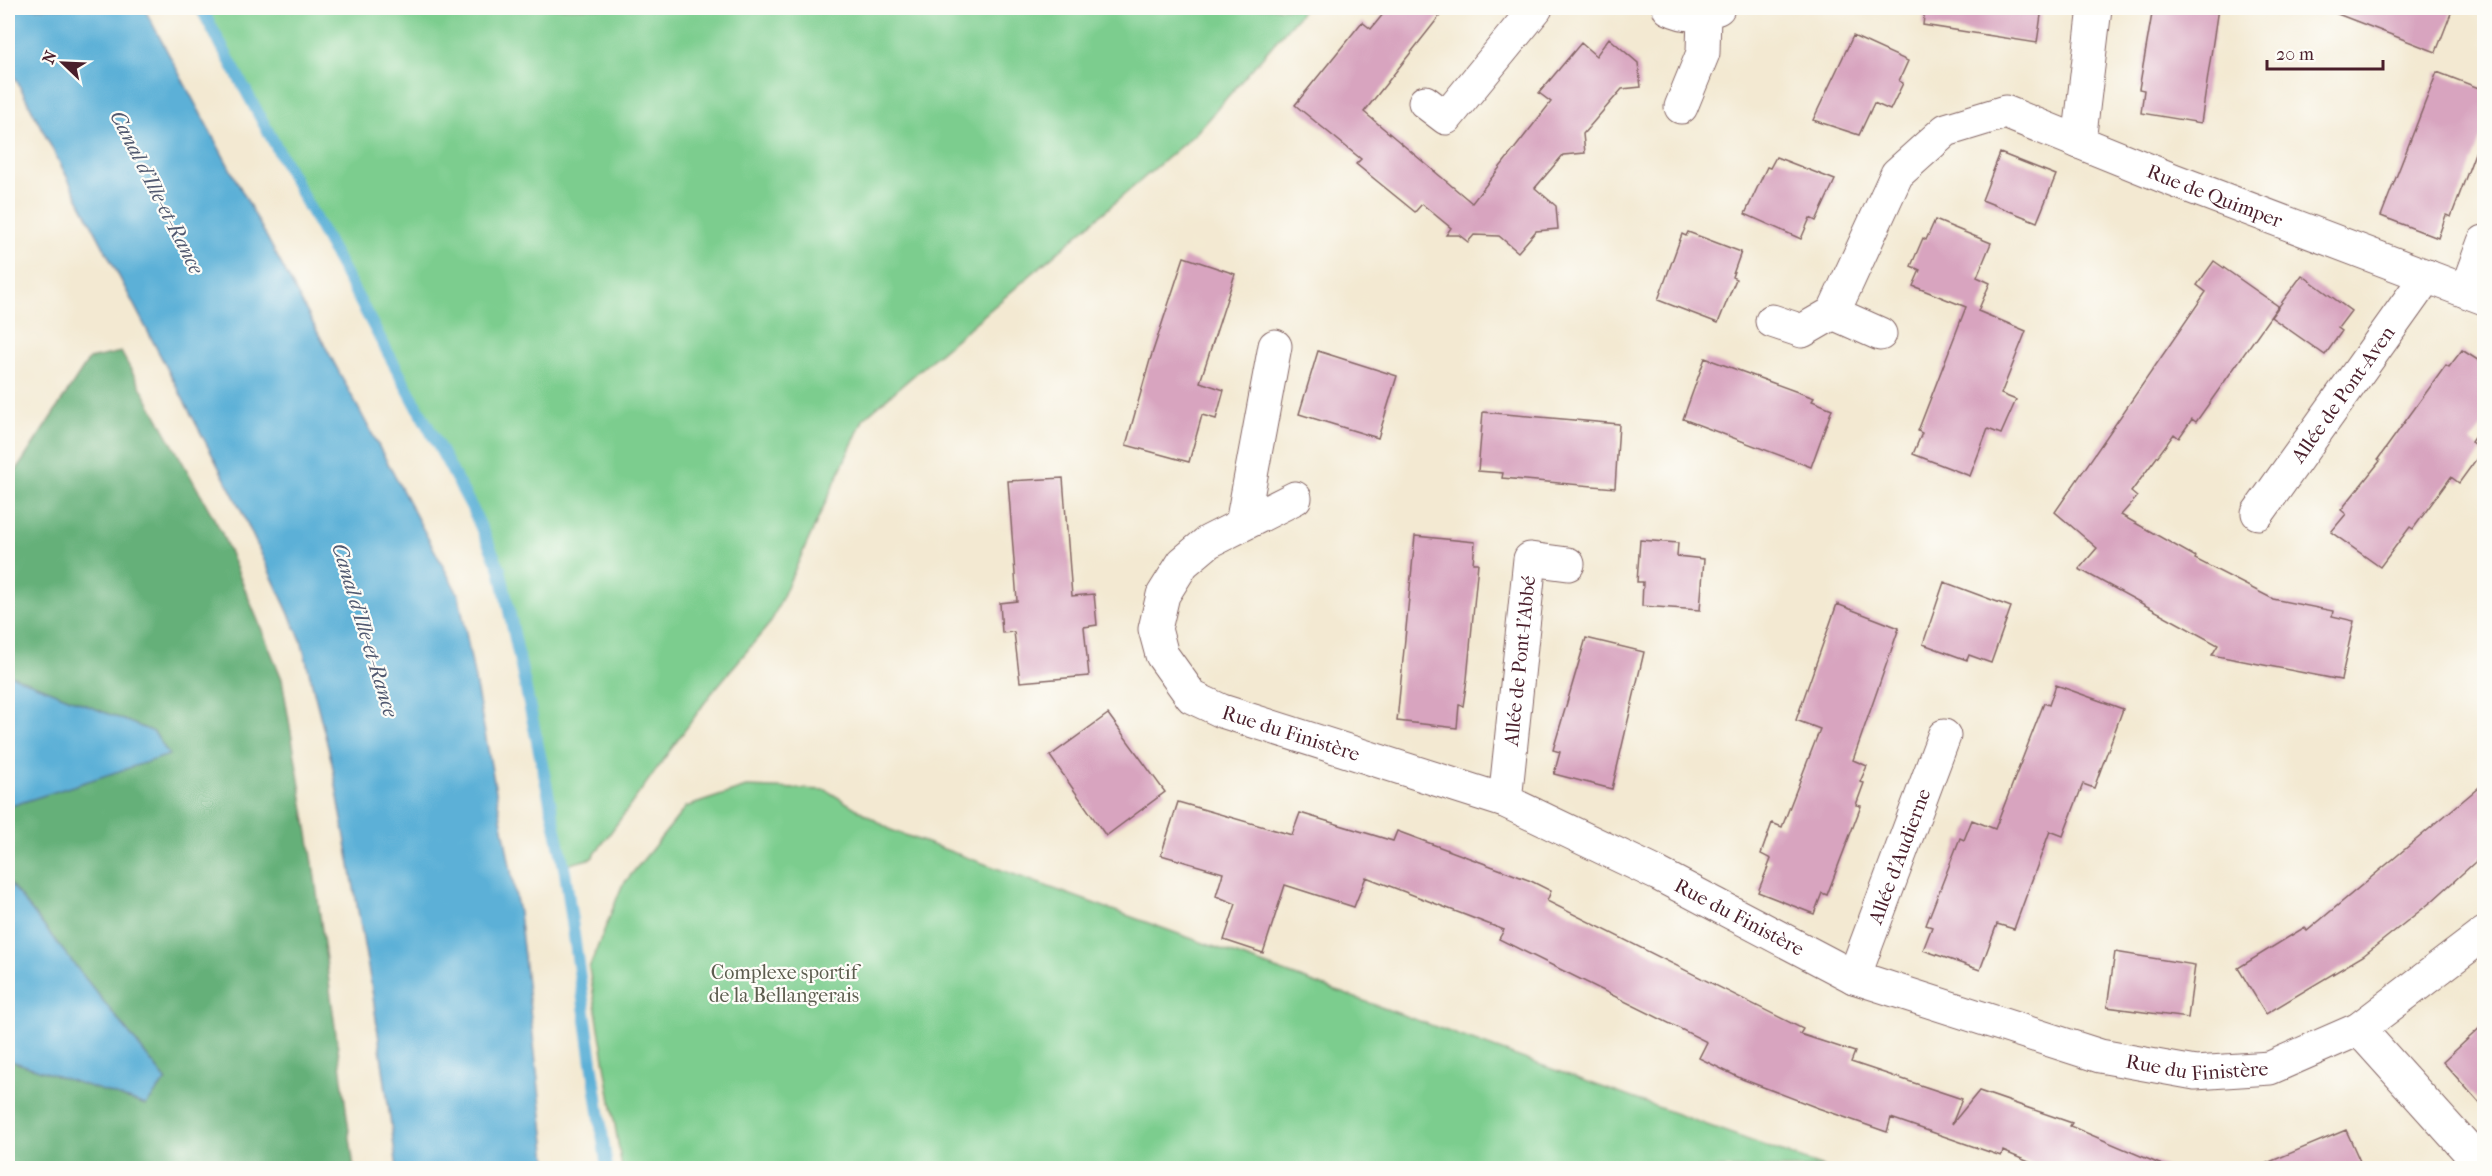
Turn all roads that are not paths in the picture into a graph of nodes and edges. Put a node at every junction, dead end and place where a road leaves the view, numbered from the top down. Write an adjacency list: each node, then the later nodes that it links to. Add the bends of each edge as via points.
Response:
1 (1536, 8): 5 (street, via 1446,118)
2 (1670, 8): 4 (street, via 1684,15)
3 (2095, 8): 7 (street)
4 (1711, 10): 6 (street, via 1703,53)
5 (1425, 102)
6 (1681, 107)
7 (2079, 142): 9 (street, Rue de Quimper); 11 (street, Rue de Quimper, via 2005,111 1946,130 1897,174)
8 (2484, 242): 10 (street)
9 (2427, 276): 10 (street, Rue de Quimper); 16 (street, Allée de Pont-Aven)
10 (2475, 295)
11 (1833, 313): 12 (street, via 1802,331); 13 (street)
12 (1772, 321)
13 (1880, 333)
14 (1275, 346): 17 (street)
15 (1295, 498): 17 (street, Rue du Finistère)
16 (2258, 513)
17 (1242, 524): 20 (street, Rue du Finistère, via 1208,542 1183,563 1163,595 1155,629 1162,655 1192,697 1222,711)
18 (1568, 564): 20 (street, Allée de Pont-l'Abbé, via 1530,559)
19 (1944, 736): 22 (street, Allée d'Audierne)
20 (1505, 801): 22 (street, Rue du Finistère, via 1658,874)
21 (2484, 934): 23 (street, Rue du Finistère)
22 (1854, 977): 23 (street, Rue du Finistère, via 2100,1056 2195,1073 2270,1068)
23 (2359, 1029): 24 (street)
24 (2484, 1168)

